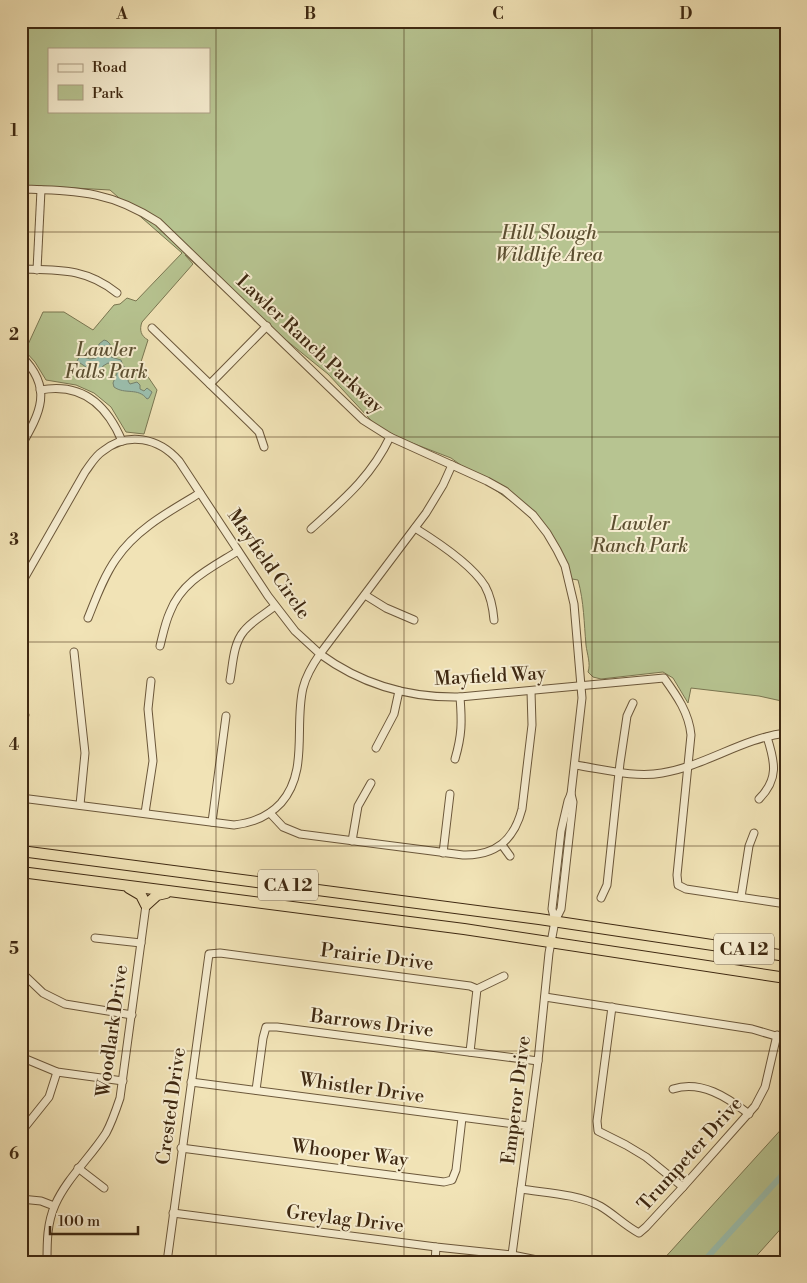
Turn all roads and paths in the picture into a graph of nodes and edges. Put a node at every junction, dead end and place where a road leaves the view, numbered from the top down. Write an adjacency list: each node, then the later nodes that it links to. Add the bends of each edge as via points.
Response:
1 (21, 189): 2 (street, Lawler Ranch Parkway)
2 (41, 190): 4 (street); 6 (street, Lawler Ranch Parkway, via 97,194 146,214 169,231)
3 (21, 270): 4 (street)
4 (37, 270): 5 (street, via 84,274)
5 (117, 293)
6 (267, 326): 9 (street); 11 (street, Lawler Ranch Parkway, via 363,420)
7 (152, 328): 9 (street)
8 (21, 356): 10 (street, via 34,372)
9 (210, 384): 14 (street, via 259,432)
10 (40, 390): 12 (street, via 72,390 94,400 112,419); 13 (street, via 39,412)
11 (390, 437): 15 (street, Lawler Ranch Parkway); 18 (street, via 365,478)
12 (122, 441): 16 (street, Mayfield Circle, via 143,440 163,446 179,461); 20 (street, via 103,451 85,472)
13 (22, 445)
14 (264, 447)
15 (452, 465): 17 (street, via 436,498); 31 (street, Lawler Ranch Parkway, via 505,491 520,503 547,533 557,550 571,585)
16 (200, 493): 19 (street, Mayfield Circle); 23 (street, via 147,527 125,547 109,571)
17 (415, 528): 21 (street); 25 (street, via 477,576 490,598)
18 (311, 529)
19 (238, 551): 22 (street, Mayfield Circle); 26 (street, via 202,573 180,593 169,612)
20 (21, 584)
21 (365, 595): 24 (street); 28 (street)
22 (275, 606): 28 (street, Mayfield Circle, via 295,631); 29 (street, via 243,631 234,654)
23 (88, 618)
24 (414, 620)
25 (494, 620)
26 (160, 646)
27 (74, 652): 48 (street, via 86,753)
28 (320, 654): 32 (street, Mayfield Way, via 359,678); 50 (street, via 303,688 294,781 285,798)
29 (230, 680)
30 (151, 681): 49 (street, via 148,709 153,761)
31 (581, 686): 33 (street, Mayfield Way); 41 (street, Lawler Ranch Parkway); 42 (street, Mayfield Way, via 664,678 690,723)
32 (399, 691): 34 (street, Mayfield Way); 39 (street, via 394,714)
33 (531, 691): 34 (street, Mayfield Way); 54 (street, via 532,725 522,809 516,829)
34 (460, 697): 40 (street, via 462,728)
35 (633, 703): 43 (street, via 627,716)
36 (226, 716): 51 (street)
37 (786, 733): 38 (street)
38 (767, 737): 42 (street); 47 (street, via 772,758 772,781)
39 (376, 748)
40 (455, 759)
41 (575, 765): 43 (street); 65 (street, Lawler Ranch Parkway, via 561,831 552,909)
42 (688, 765): 43 (street, via 655,774); 61 (street, via 678,885)
43 (619, 772): 62 (street, via 608,885)
44 (371, 784): 53 (street, via 358,806)
45 (450, 794): 56 (street)
46 (21, 798): 48 (street)
47 (759, 799)
48 (80, 805): 49 (street)
49 (146, 813): 51 (street)
50 (270, 813): 51 (street, via 243,824); 53 (street, via 282,826 300,834)
51 (212, 822)
52 (754, 833): 61 (street)
53 (352, 841): 56 (street)
54 (502, 845): 56 (street, via 474,856); 57 (street)
55 (21, 851): 65 (highway, CA 12)
56 (443, 853)
57 (510, 856)
58 (21, 872): 59 (highway, CA 12)
59 (125, 885): 60 (highway, CA 12); 64 (highway, via 140,895)
60 (172, 892): 64 (highway, via 157,895); 67 (highway, CA 12)
61 (741, 897): 63 (street)
62 (601, 898)
63 (786, 904)
64 (146, 906): 68 (street, Woodlark Drive)
65 (555, 921): 67 (street, Lawler Ranch Parkway); 70 (highway, CA 12)
66 (95, 938): 68 (street)
67 (551, 942): 73 (highway, CA 12); 75 (street, Emperor Drive)
68 (141, 943): 77 (street, Woodlark Drive)
69 (209, 954): 74 (street, Prairie Drive); 85 (street, Crested Drive)
70 (786, 956)
71 (21, 972): 77 (street, via 43,992 65,1004)
72 (504, 976): 74 (street)
73 (786, 978)
74 (477, 988): 80 (street)
75 (545, 997): 76 (street); 82 (street, Emperor Drive)
76 (612, 1007): 78 (street); 94 (street, via 598,1131 646,1157)
77 (132, 1015): 84 (street, Woodlark Drive)
78 (776, 1035): 79 (street); 88 (street, Trumpeter Drive, via 765,1087 756,1106)
79 (786, 1039)
80 (470, 1052): 82 (street, Barrows Drive); 87 (street, Barrows Drive, via 266,1027)
81 (21, 1057): 83 (street)
82 (538, 1061): 90 (street, Emperor Drive)
83 (57, 1072): 84 (street); 91 (street, via 49,1097)
84 (123, 1082): 93 (street, Woodlark Drive, via 114,1117)
85 (191, 1082): 87 (street, Whistler Drive); 92 (street, Crested Drive)
86 (673, 1089): 88 (street, via 690,1086 707,1089 721,1094)
87 (256, 1090): 89 (street, Whistler Drive)
88 (748, 1114): 94 (street, Trumpeter Drive)
89 (462, 1118): 90 (street, Whistler Drive); 92 (street, Whooper Way, via 456,1170 452,1180 444,1182)
90 (529, 1126): 96 (street, Emperor Drive)
91 (21, 1132)
92 (181, 1148): 99 (street, Crested Drive)
93 (78, 1168): 95 (street); 98 (street, Woodlark Drive)
94 (683, 1187): 96 (street, Trumpeter Drive, via 639,1233 585,1200)
95 (104, 1188)
96 (521, 1189): 101 (street, Emperor Drive)
97 (21, 1199): 98 (street)
98 (54, 1206): 102 (street, Woodlark Drive)
99 (173, 1213): 100 (street, Greylag Drive); 103 (street, Crested Drive)
100 (436, 1247): 101 (street, Greylag Drive); 104 (street)
101 (512, 1258): 105 (street, Greylag Drive)
102 (47, 1262)
103 (167, 1262)
104 (434, 1262)
105 (547, 1262)

